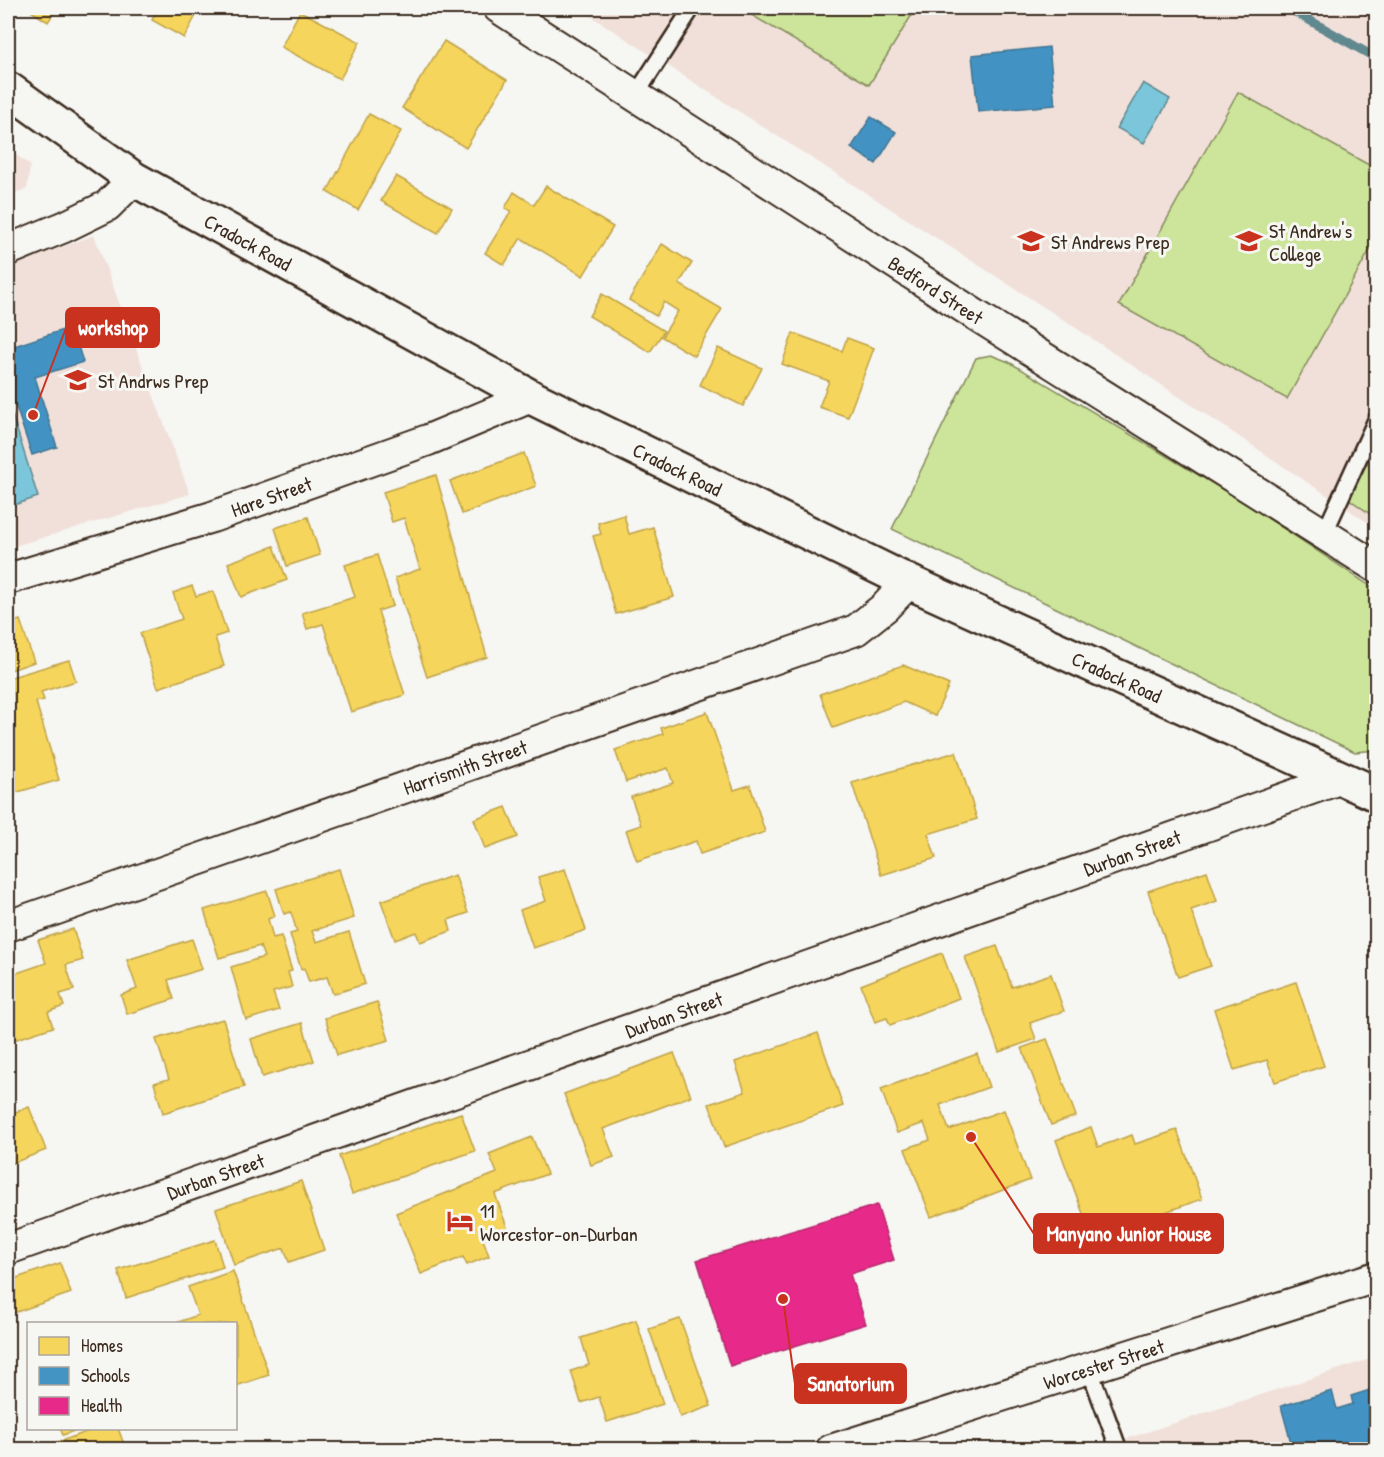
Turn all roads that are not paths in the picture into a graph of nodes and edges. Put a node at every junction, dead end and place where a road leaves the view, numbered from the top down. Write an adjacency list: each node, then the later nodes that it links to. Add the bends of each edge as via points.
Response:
1 (500, 8): 4 (street, Bedford Street)
2 (692, 8): 4 (lane)
3 (8, 89): 5 (main road, Cradock Road)
4 (635, 96): 9 (street, Bedford Street)
5 (134, 179): 6 (street, via 107,206); 7 (main road, Cradock Road)
6 (8, 250)
7 (531, 397): 11 (street, Hare Street, via 428,440 223,513); 12 (main road, Cradock Road)
8 (1377, 420): 9 (lane)
9 (1324, 534): 10 (street, Bedford Street)
10 (1377, 567)
11 (8, 579)
12 (909, 582): 13 (main road, Cradock Road); 15 (street, Harrismith Street, via 885,608 856,630)
13 (1342, 778): 14 (main road, Cradock Road); 16 (street, Durban Street)
14 (1377, 794)
15 (8, 926)
16 (8, 1249)
17 (1377, 1277): 18 (street, Worcester Street)
18 (1089, 1368): 19 (street, Worcester Street); 20 (lane)
19 (831, 1449)
20 (1119, 1449)

